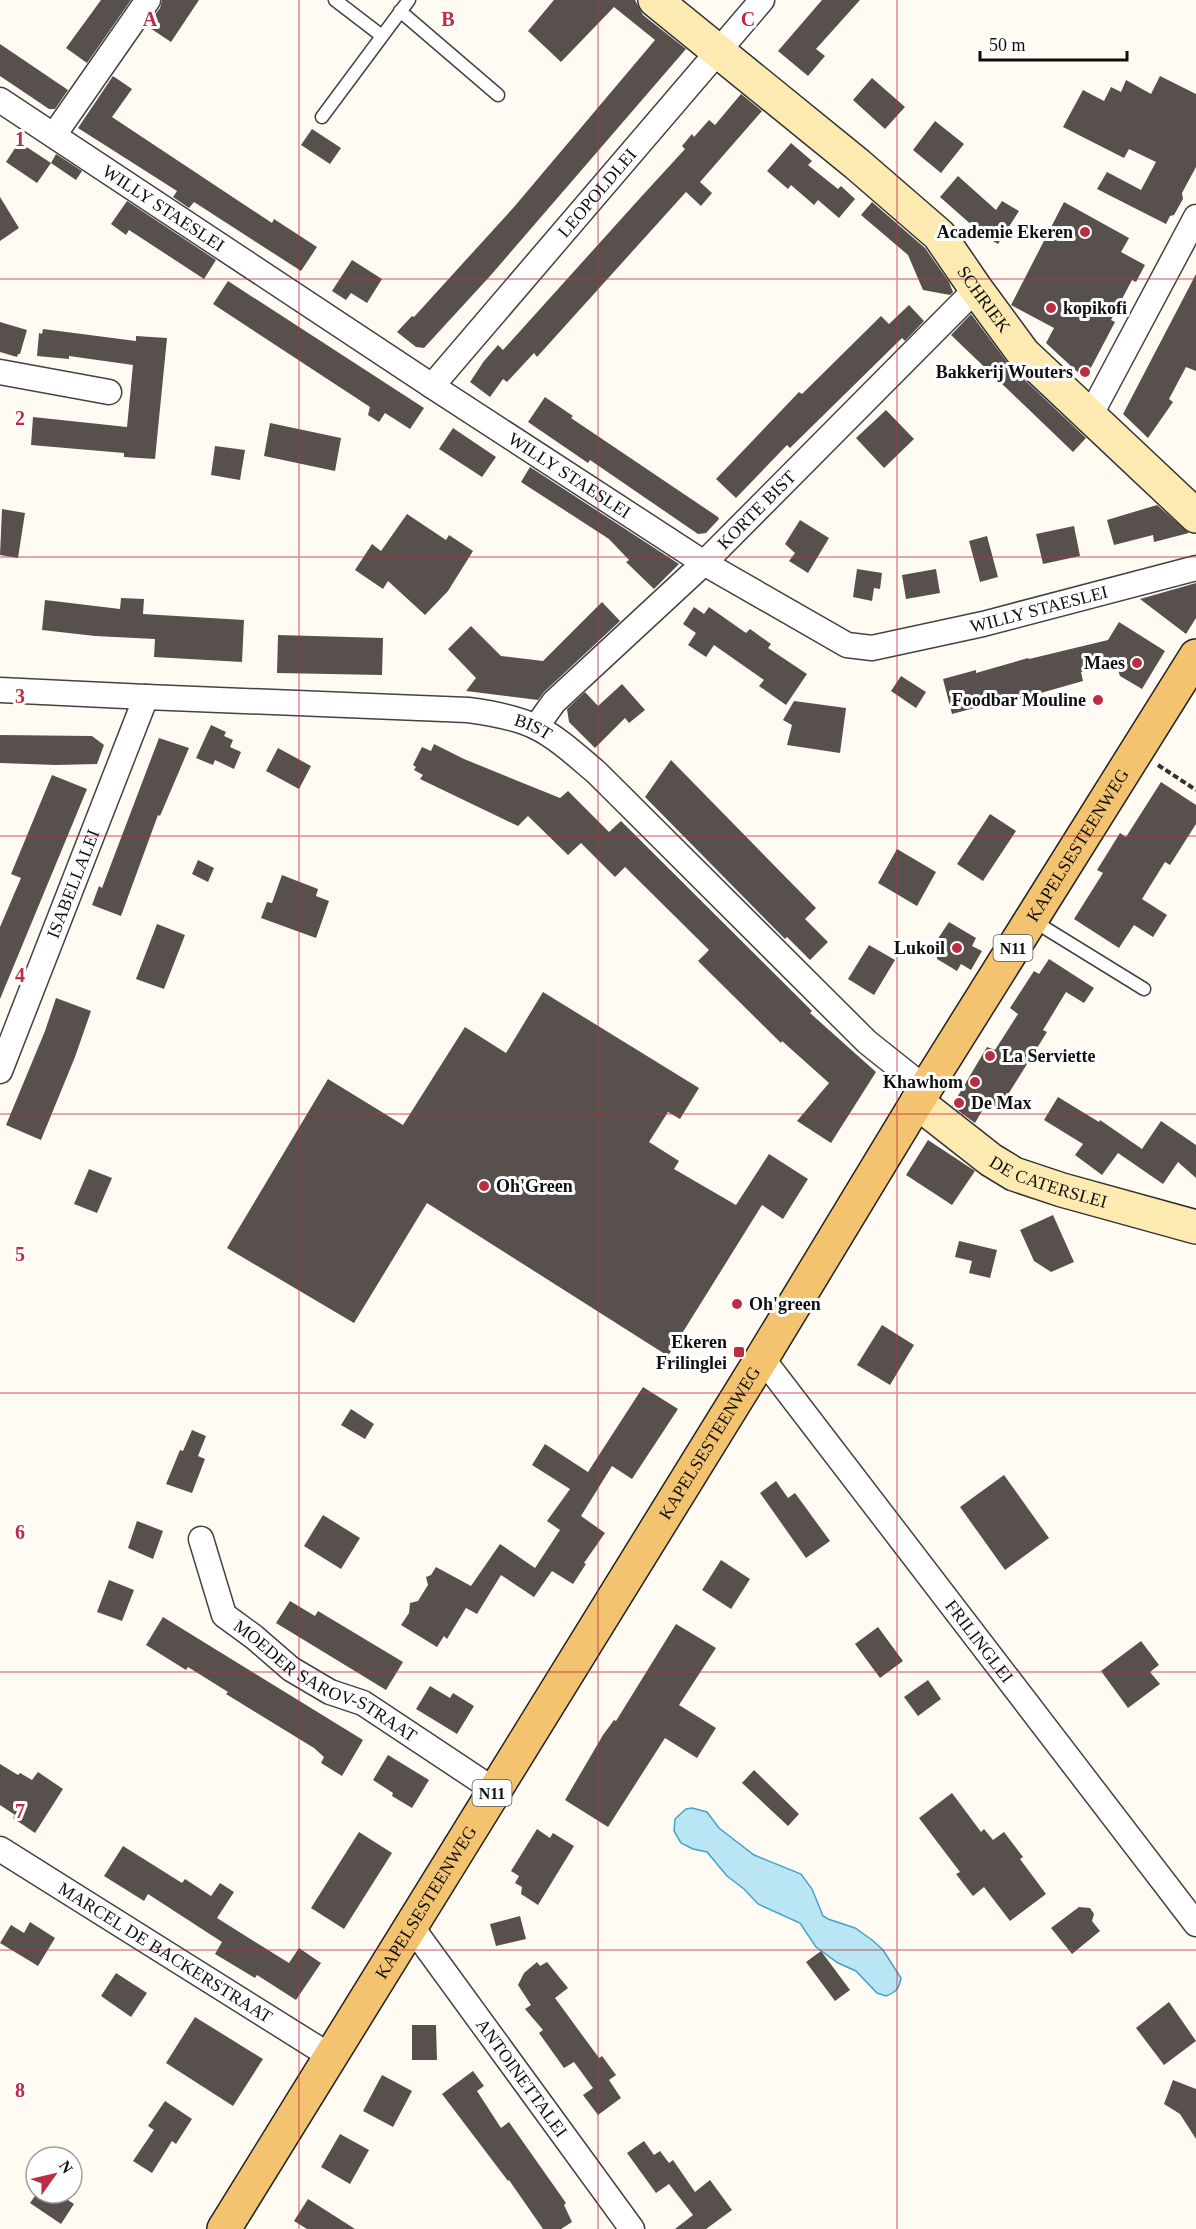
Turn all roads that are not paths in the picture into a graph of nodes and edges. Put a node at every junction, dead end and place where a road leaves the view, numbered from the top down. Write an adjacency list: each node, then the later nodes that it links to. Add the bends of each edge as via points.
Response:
1 (147, 0): 12 (street)
2 (335, 0): 7 (lane)
3 (409, 0): 6 (lane)
4 (655, 0): 8 (street, SCHRIEK)
5 (762, 0): 8 (street, LEOPOLDLEI)
6 (400, 11): 7 (lane); 9 (lane)
7 (382, 36): 11 (lane)
8 (717, 51): 14 (street, SCHRIEK, via 939,236); 16 (street, LEOPOLDLEI)
9 (498, 95)
10 (0, 100): 12 (street, WILLY STAESLEI)
11 (322, 117)
12 (54, 135): 16 (street, WILLY STAESLEI)
13 (1196, 217): 18 (street)
14 (976, 289): 18 (street, SCHRIEK, via 1023,353); 20 (street, KORTE BIST)
15 (0, 372): 17 (street)
16 (432, 387): 20 (street, WILLY STAESLEI)
17 (109, 392)
18 (1090, 416): 19 (street, SCHRIEK)
19 (1196, 516)
20 (704, 563): 21 (street, WILLY STAESLEI, via 847,645 872,648 983,624); 25 (street, KORTE BIST, via 554,702)
21 (1196, 568)
22 (1195, 660): 26 (main road, KAPELSESTEENWEG / N11)
23 (0, 690): 24 (street, BIST)
24 (146, 698): 25 (street, BIST, via 468,710 501,715); 28 (street, ISABELLALEI)
25 (536, 727): 29 (street, BIST, via 596,772)
26 (1031, 919): 27 (lane); 29 (main road, KAPELSESTEENWEG / N11)
27 (1144, 989)
28 (0, 1071)
29 (922, 1096): 30 (street, DE CATERSLEI, via 991,1160 1014,1174); 31 (main road, KAPELSESTEENWEG / N11)
30 (1196, 1227)
31 (762, 1359): 33 (main road, KAPELSESTEENWEG / N11); 35 (street, FRILINGLEI)
32 (201, 1539): 33 (street, MOEDER SAROV-STRAAT, via 224,1615 291,1669 330,1692 363,1703)
33 (494, 1790): 36 (main road, KAPELSESTEENWEG / N11)
34 (0, 1849): 37 (street, MARCEL DE BACKERSTRAAT)
35 (1196, 1924)
36 (411, 1926): 37 (main road, KAPELSESTEENWEG / N11); 39 (street, ANTOINETTALEI)
37 (330, 2056): 38 (main road, KAPELSESTEENWEG / N11)
38 (224, 2229)
39 (632, 2229)

